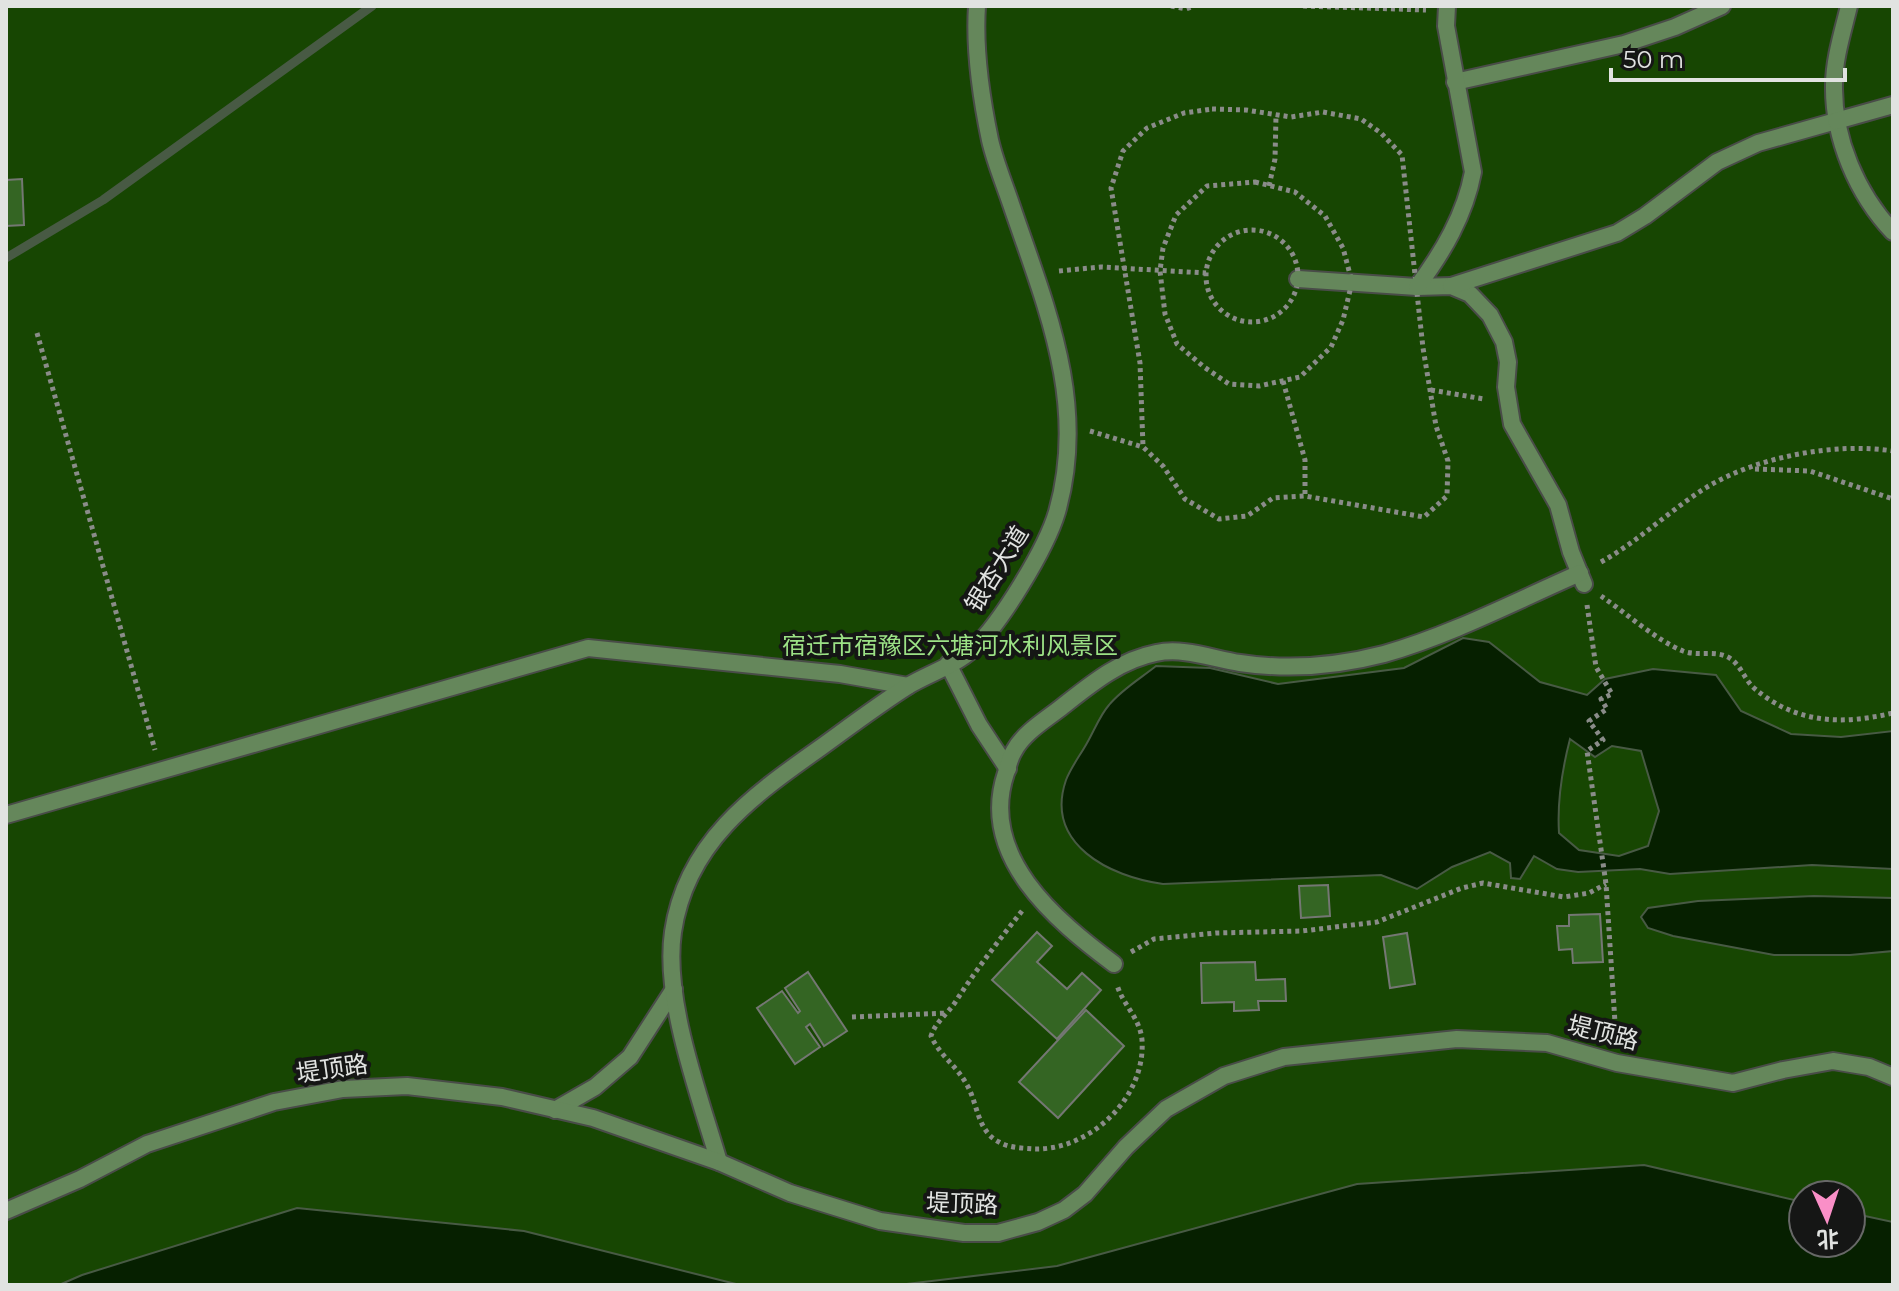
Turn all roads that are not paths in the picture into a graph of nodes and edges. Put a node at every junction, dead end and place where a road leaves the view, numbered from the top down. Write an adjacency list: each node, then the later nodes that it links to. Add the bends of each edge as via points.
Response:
1 (977, 6): 12 (street, 银杏大道, via 975,36 990,141 1064,376 1069,458 1056,514 1039,554 972,651)
2 (1722, 6): 5 (street, via 1624,44)
3 (1849, 6): 7 (street, via 1834,84)
4 (1447, 8): 5 (street)
5 (1455, 82): 11 (street, via 1473,172 1456,225)
6 (1893, 105): 7 (street)
7 (1836, 121): 8 (street, via 1858,181); 10 (street, via 1758,143 1717,162 1617,233)
8 (1893, 232)
9 (1298, 279): 11 (street)
10 (1451, 286): 11 (street); 14 (street, via 1470,294 1490,315 1504,342 1512,424 1558,505 1582,579 1383,654 1303,667 1158,652 1120,665 1083,690 1014,750)
11 (1417, 287)
12 (948, 664): 13 (street, 银杏大道); 14 (street)
13 (908, 686): 15 (street, via 588,648); 17 (street, 银杏大道, via 759,791 726,822 685,888 673,933)
14 (1008, 769): 16 (street, via 1000,815 1008,850 1025,880 1069,931)
15 (6, 815)
16 (1114, 964)
17 (674, 989): 19 (street, via 630,1057 595,1087); 20 (street, 银杏大道, via 681,1032)
18 (1893, 1077): 20 (street, 堤顶路, via 1833,1061 1733,1083 1617,1063 1547,1043 1457,1039 1284,1057 1224,1076 1166,1109 1064,1210 998,1233 880,1221 790,1193)
19 (555, 1110): 20 (street, 堤顶路); 21 (street, 堤顶路, via 502,1097 407,1086 343,1089 274,1102 147,1144)
20 (719, 1162)
21 (6, 1211)

